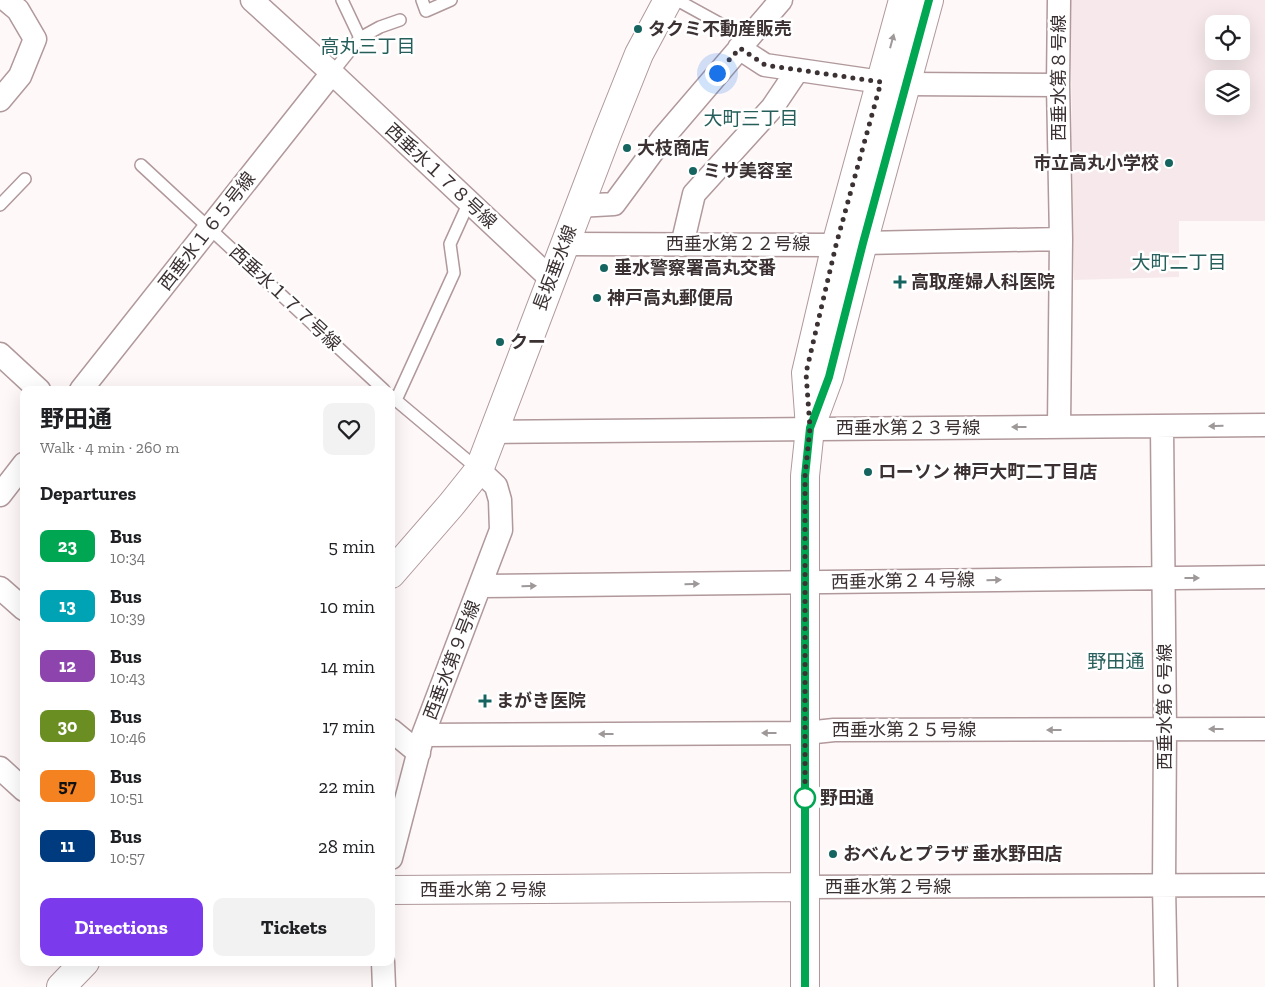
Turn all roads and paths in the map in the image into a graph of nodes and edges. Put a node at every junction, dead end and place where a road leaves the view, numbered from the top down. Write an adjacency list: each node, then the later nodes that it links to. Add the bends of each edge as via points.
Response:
1 (6, 0): 18 (street, via 18,10 34,39 20,76)
2 (252, 0): 15 (street, 西垂水１７８号線)
3 (342, 0): 12 (lane)
4 (451, 0): 10 (lane, via 444,4)
5 (781, 0): 13 (street)
6 (903, 0): 16 (main road, one-way to 6)
7 (929, 0): 16 (main road)
8 (1059, 0): 17 (street, 西垂水第８号線)
9 (667, 1): 13 (lane); 23 (main road, 長坂垂水線, via 639,54)
10 (424, 5)
11 (400, 20): 12 (lane)
12 (360, 38): 15 (lane)
13 (744, 43): 14 (street, via 765,65); 23 (street, via 662,139 614,204)
14 (797, 71): 16 (street); 28 (street, via 772,108 694,194)
15 (332, 73): 21 (street, 西垂水１７８号線); 24 (street, 西垂水１６５号線)
16 (893, 83): 17 (street, via 924,86); 27 (main road)
17 (1058, 85): 25 (street, 西垂水第８号線)
18 (0, 100)
19 (141, 165): 24 (lane, 西垂水１７７号線)
20 (25, 179): 22 (lane)
21 (469, 202): 29 (street, 西垂水１７８号線); 34 (lane, via 450,244 454,273)
22 (0, 206)
23 (578, 206): 26 (main road, 長坂垂水線)
24 (209, 228): 32 (street, 西垂水１６５号線); 33 (lane, 西垂水１７７号線)
25 (1061, 239): 27 (street, 西垂水第２２号線); 38 (street, 西垂水第８号線)
26 (564, 244): 28 (street, 西垂水第２２号線); 29 (main road, 長坂垂水線)
27 (850, 244): 28 (street, 西垂水第２２号線); 39 (main road, via 806,373)
28 (682, 245)
29 (551, 279): 40 (main road, 長坂垂水線)
30 (0, 354): 31 (street)
31 (35, 386)
32 (84, 386)
33 (380, 386)
34 (395, 394)
35 (395, 400): 42 (lane)
36 (1265, 425): 37 (street, 西垂水第２３号線, one-way to 37)
37 (1162, 426): 38 (street, 西垂水第２３号線); 46 (street, 西垂水第６号線)
38 (1059, 427): 39 (street, 西垂水第２３号線, one-way to 39)
39 (810, 428): 40 (street, 西垂水第２３号線); 47 (main road, via 805,476)
40 (492, 432): 42 (main road, 長坂垂水線)
41 (20, 469): 43 (street)
42 (479, 470): 44 (main road, 長坂垂水線); 48 (street, 西垂水第９号線, via 496,486 501,530)
43 (0, 495)
44 (395, 569)
45 (1265, 577): 46 (street, 西垂水第２４号線, one-way to 45)
46 (1164, 578): 47 (street, 西垂水第２４号線, one-way to 46); 51 (street, 西垂水第６号線)
47 (804, 582): 48 (street, 西垂水第２４号線, one-way to 47); 54 (main road)
48 (480, 586): 55 (street, 西垂水第９号線)
49 (0, 588): 50 (street)
50 (20, 605)
51 (1165, 729): 52 (street, 西垂水第２５号線, one-way to 51); 54 (street, 西垂水第２５号線, one-way to 54); 60 (street, 西垂水第６号線)
52 (1265, 729)
53 (395, 732): 55 (street)
54 (806, 732): 55 (street, 西垂水第２５号線, one-way to 55); 61 (main road)
55 (421, 744): 58 (street, 西垂水第９号線)
56 (0, 768): 57 (street)
57 (20, 786)
58 (395, 843)
59 (1265, 885): 60 (street, 西垂水第２号線)
60 (1164, 886): 61 (street, 西垂水第２号線); 68 (street, 西垂水第６号線)
61 (805, 887): 62 (main road, 西垂水第２号線); 67 (main road)
62 (395, 890)
63 (81, 966): 65 (main road)
64 (384, 966): 66 (street)
65 (61, 987)
66 (384, 987)
67 (805, 987)
68 (1166, 987)

